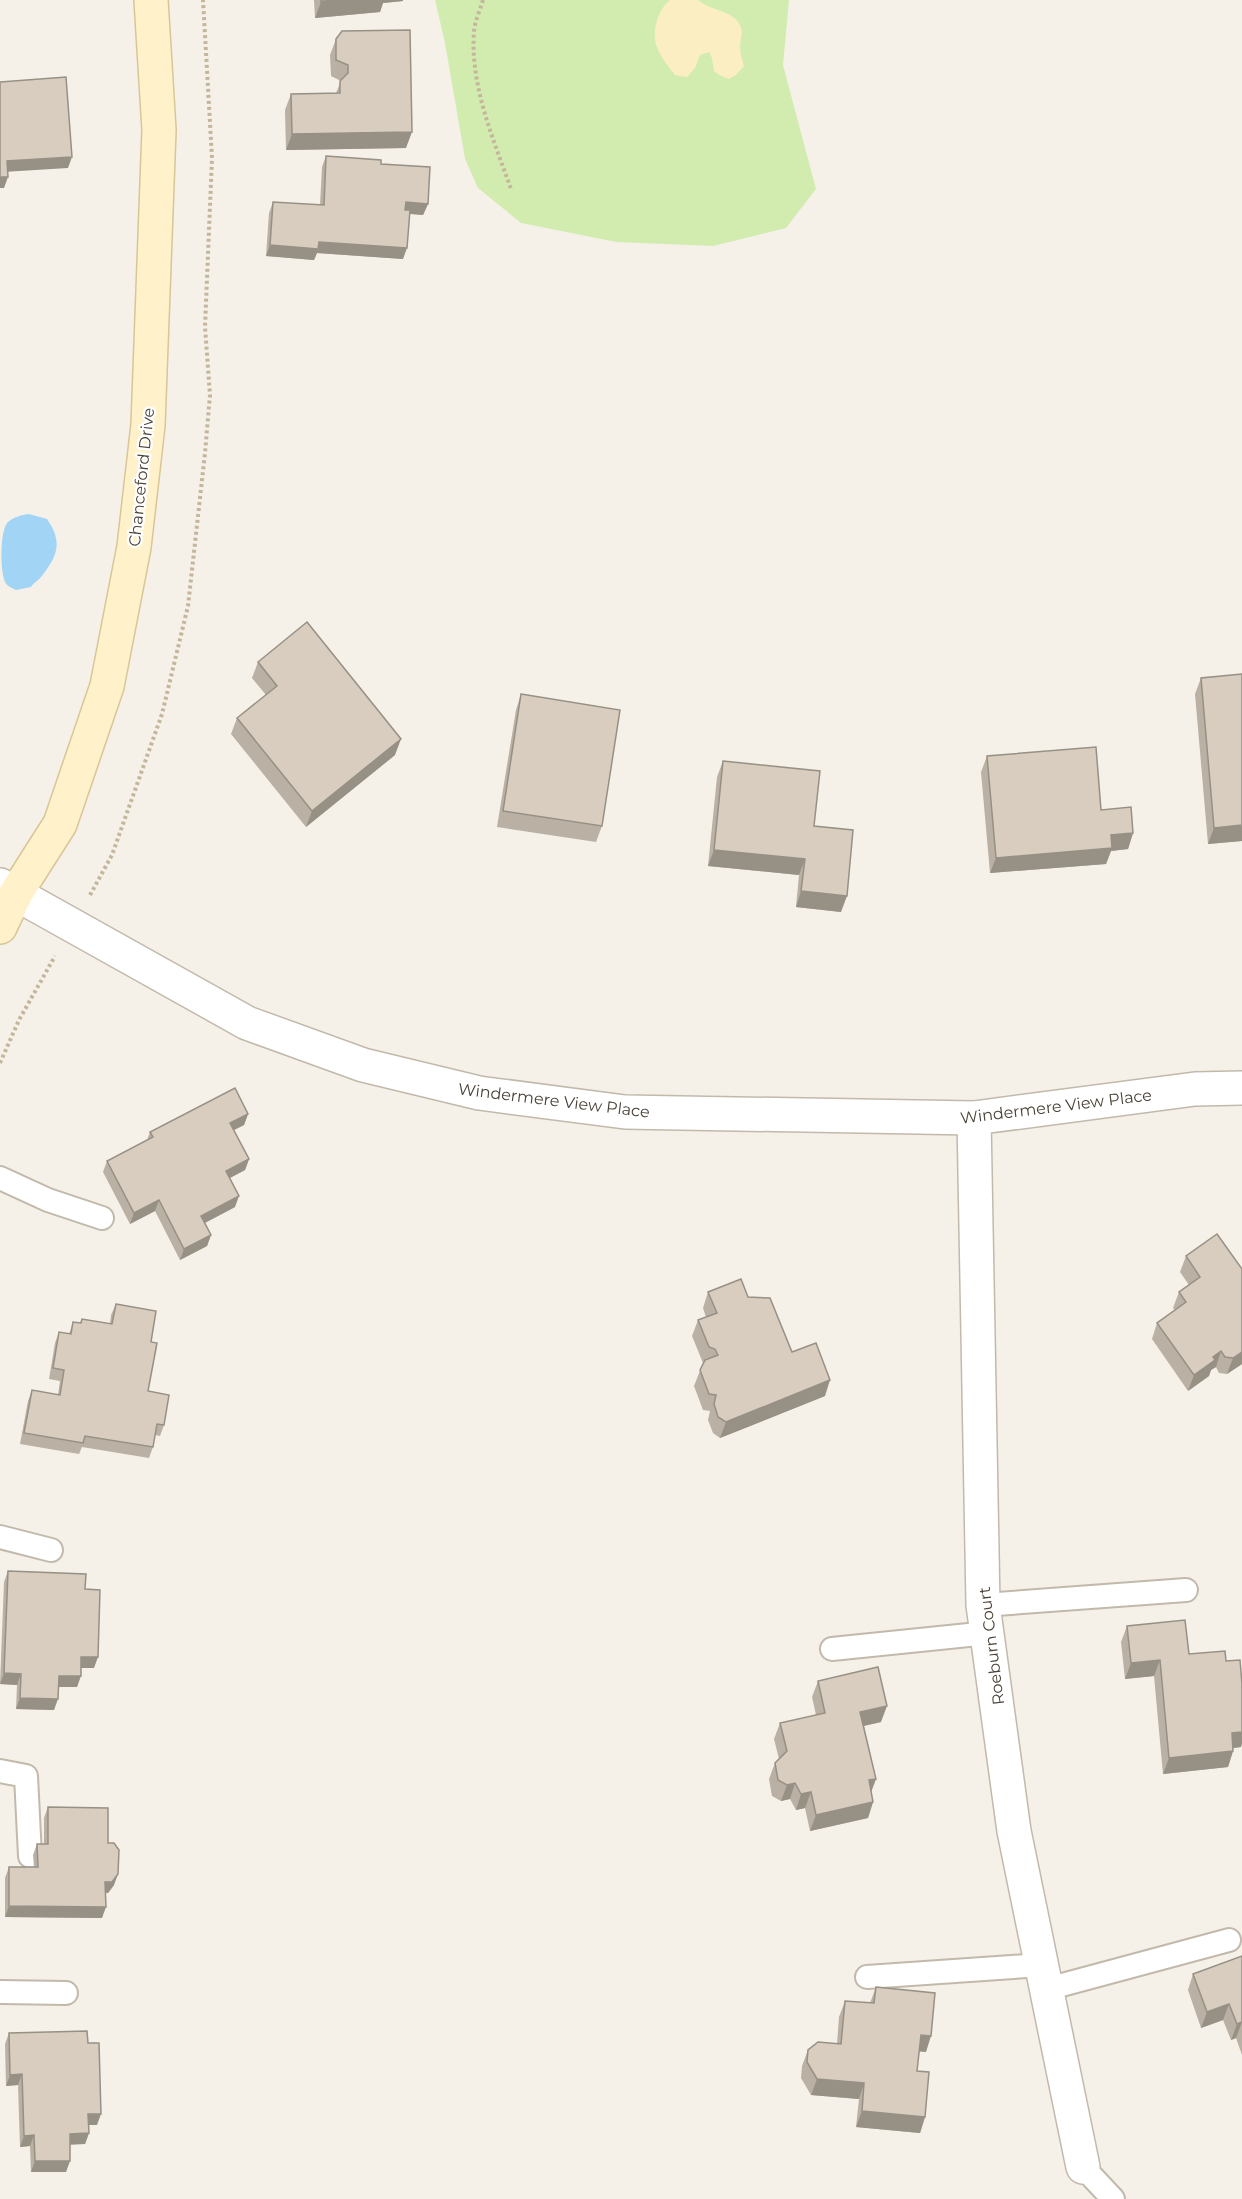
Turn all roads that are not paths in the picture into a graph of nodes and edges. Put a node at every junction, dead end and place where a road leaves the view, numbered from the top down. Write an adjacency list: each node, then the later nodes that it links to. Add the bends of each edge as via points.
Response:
1 (151, 0): 2 (street, Chanceford Drive, via 159,130 148,425 134,548 107,686 60,824)
2 (8, 889): 3 (street, Chanceford Drive); 5 (street, Windermere View Place, via 247,1023 363,1065 479,1094 625,1113)
3 (0, 927)
4 (1242, 1088): 5 (street, Windermere View Place, via 1195,1089)
5 (974, 1118): 11 (street, Roeburn Court)
6 (0, 1178): 7 (lane)
7 (102, 1218)
8 (0, 1537): 9 (lane)
9 (51, 1550)
10 (1186, 1590): 11 (lane)
11 (986, 1619): 12 (lane); 17 (street, Roeburn Court, via 1014,1832)
12 (832, 1649)
13 (0, 1771): 14 (lane, via 26,1776)
14 (30, 1856)
15 (1229, 1940): 17 (lane)
16 (867, 1977): 17 (lane)
17 (1044, 1977): 20 (street, Roeburn Court)
18 (0, 1992): 19 (lane)
19 (66, 1993)
20 (1083, 2167): 21 (lane); 22 (lane)
21 (1088, 2199)
22 (1113, 2199)

